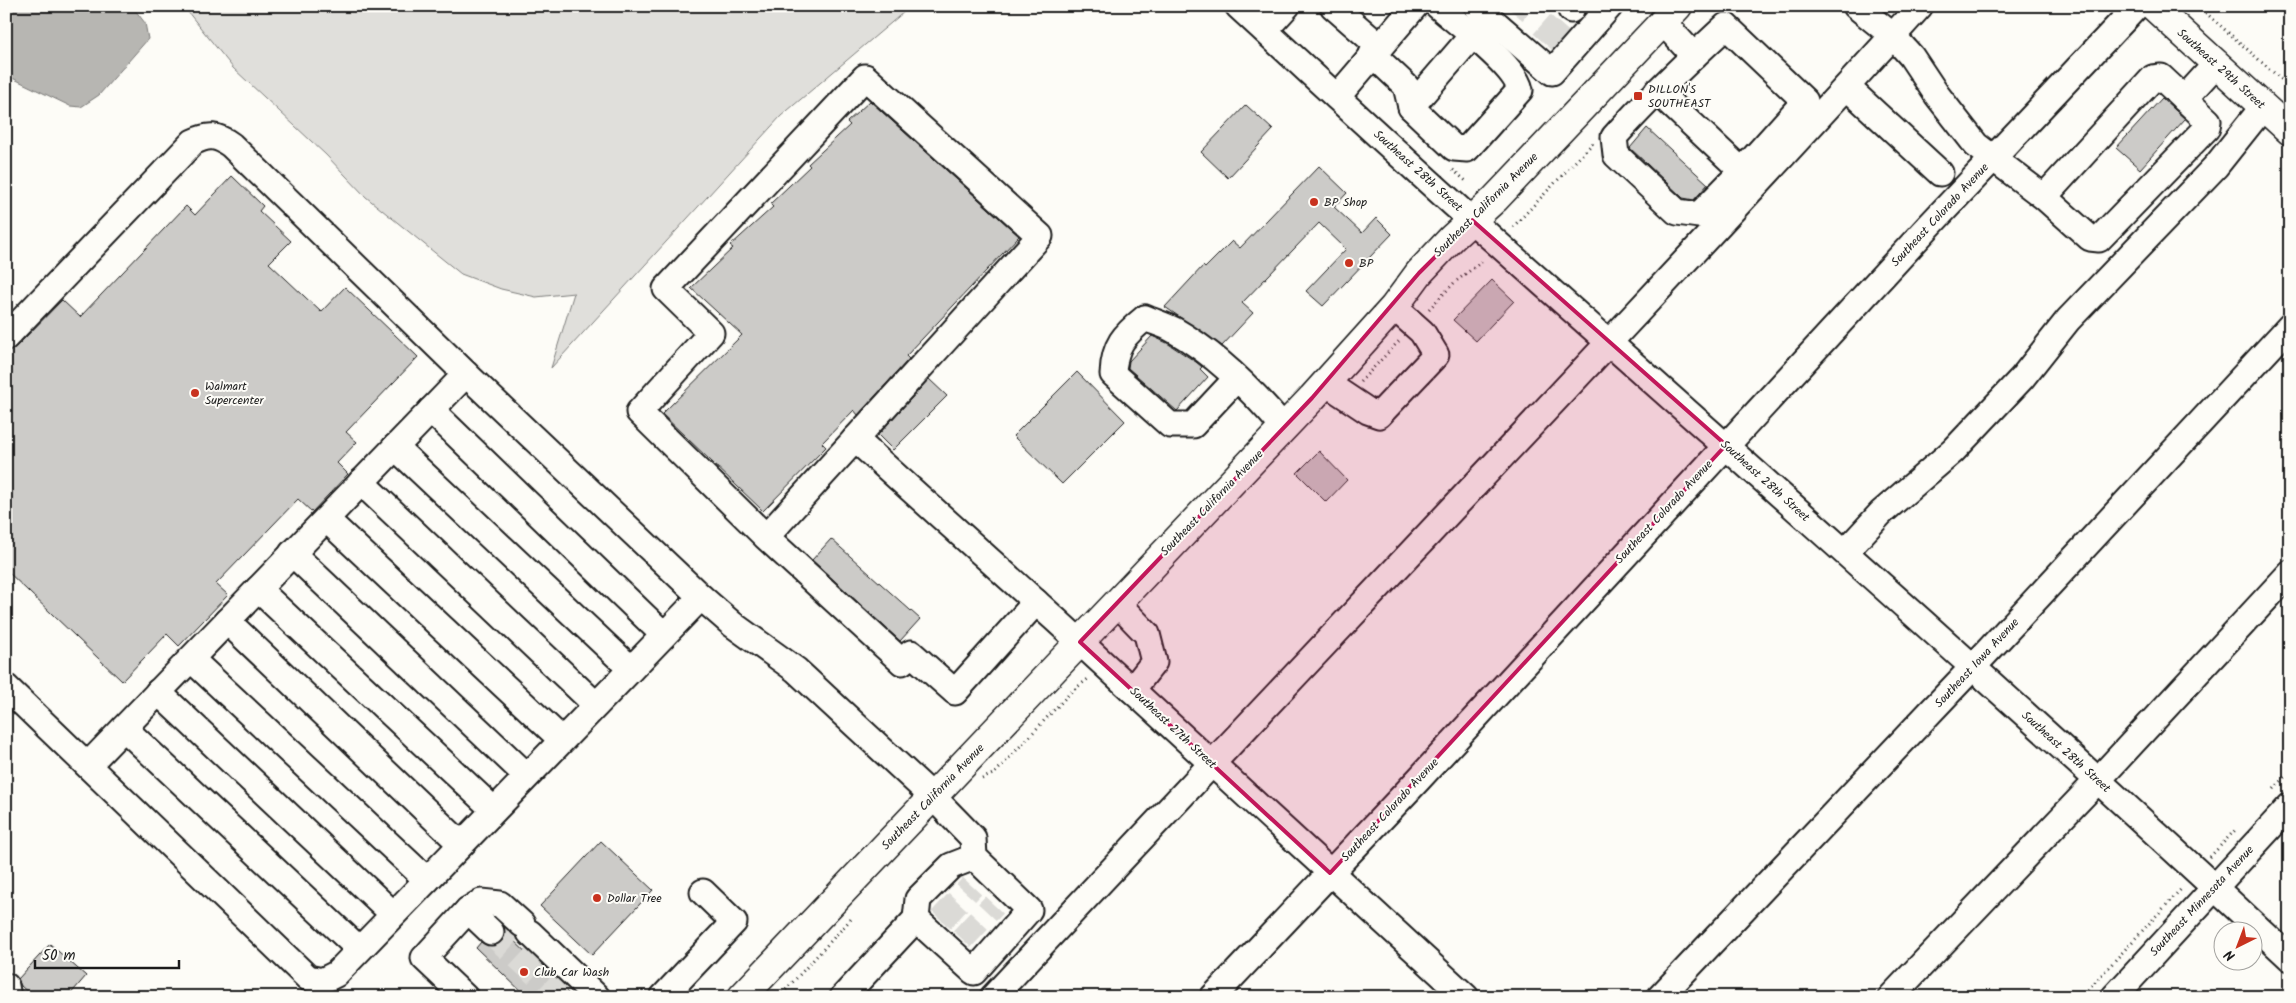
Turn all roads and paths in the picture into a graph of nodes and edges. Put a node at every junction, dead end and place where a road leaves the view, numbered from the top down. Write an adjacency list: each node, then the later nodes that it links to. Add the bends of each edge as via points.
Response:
1 (1238, 6): 14 (street, Southeast 28th Street)
2 (1287, 6): 14 (street)
3 (1333, 6): 17 (street)
4 (1415, 6): 17 (street)
5 (1438, 6): 15 (street)
6 (1479, 6): 7 (street, via 1506,19 1538,48 1552,72)
7 (1610, 6)
8 (1856, 6): 16 (street)
9 (1920, 6): 16 (street)
10 (2137, 6): 30 (street, Southeast Colorado Avenue)
11 (2153, 6): 19 (main road, Southeast 29th Street)
12 (2198, 6): 21 (path)
13 (1670, 14): 18 (street); 34 (main road, Southeast California Avenue)
14 (1265, 30): 23 (street, Southeast 28th Street)
15 (1472, 36): 25 (street); 25 (street, via 1519,81 1520,90 1502,112 1466,150 1459,150)
16 (1893, 36): 20 (street); 30 (street, via 1976,145)
17 (1376, 51): 23 (street); 25 (street, via 1406,86)
18 (1694, 56): 22 (street); 27 (street, via 1726,26)
19 (2216, 64): 24 (street); 26 (main road, Southeast 29th Street)
20 (1847, 86): 27 (street); 32 (street)
21 (2290, 87)
22 (1657, 91): 31 (street); 31 (street, via 1614,137 1616,155 1653,191 1677,212 1699,215)
23 (1337, 97): 34 (street, Southeast 28th Street)
24 (2184, 99): 33 (street, via 2160,77 2153,78); 33 (street, via 2208,121 2207,128 2099,239 2090,238)
25 (1411, 107)
26 (2264, 107): 28 (main road, Southeast 29th Street); 52 (street, via 2216,166 2068,320 2022,378 1953,451 1881,513)
27 (1812, 109): 31 (street); 40 (street)
28 (2290, 131)
29 (1598, 138): 35 (path)
30 (1993, 158): 33 (street); 47 (street, Southeast Colorado Avenue)
31 (1742, 171)
32 (1940, 173)
33 (2044, 197)
34 (1472, 220): 35 (street, Southeast 28th Street); 36 (main road, Southeast California Avenue, via 1419,273)
35 (1497, 244): 37 (path); 40 (street, Southeast 28th Street)
36 (1394, 307): 37 (street); 43 (main road, Southeast California Avenue)
37 (1414, 325): 43 (path); 43 (street, via 1436,355 1379,415)
38 (2290, 326): 64 (street, Southeast Iowa Avenue)
39 (6, 337): 41 (street, via 193,142 206,136 219,136)
40 (1610, 342): 47 (street, Southeast 28th Street); 72 (street)
41 (466, 374): 44 (street); 56 (street)
42 (1236, 378): 42 (street, via 1174,329 1145,318 1124,334 1114,358 1113,374 1170,425 1193,425); 45 (street)
43 (1336, 390): 45 (main road, Southeast California Avenue)
44 (431, 410): 48 (street); 60 (street)
45 (1284, 428): 58 (main road, Southeast California Avenue)
46 (855, 439): 51 (street); 51 (street, via 1040,236 865,77 666,289 711,333 639,412); 57 (street, Southeast 27th Street)
47 (1726, 445): 52 (street, Southeast 28th Street); 82 (street, Southeast Colorado Avenue)
48 (395, 447): 49 (street); 65 (street)
49 (361, 482): 50 (street); 69 (street)
50 (326, 519): 53 (street); 71 (street)
51 (766, 537): 57 (street, via 902,662 911,653 955,692)
52 (1845, 552): 64 (street, Southeast 28th Street)
53 (292, 553): 55 (street); 74 (street)
54 (2290, 574): 75 (street)
55 (258, 589): 59 (street); 79 (street)
56 (701, 597): 60 (street); 77 (street, via 732,624 796,670)
57 (1036, 602): 61 (street, Southeast 27th Street)
58 (1118, 603): 61 (main road, Southeast California Avenue); 67 (street, via 1147,634 1154,662)
59 (227, 621): 62 (street); 80 (street)
60 (664, 635): 65 (street)
61 (1080, 642): 63 (street, Southeast 27th Street); 77 (main road, Southeast California Avenue)
62 (191, 659): 68 (street); 83 (street)
63 (1100, 661): 67 (street, Southeast 27th Street); 76 (path, via 1089,678 1071,692 995,773)
64 (1973, 667): 75 (street, Southeast 28th Street); 104 (street, Southeast Iowa Avenue)
65 (631, 669): 69 (street)
66 (6, 687): 73 (street)
67 (1132, 690): 72 (street, Southeast 27th Street)
68 (158, 692): 70 (street); 88 (street)
69 (596, 705): 71 (street)
70 (124, 728): 73 (street); 91 (street)
71 (562, 740): 74 (street)
72 (1210, 763): 82 (street, Southeast 27th Street); 101 (street)
73 (88, 765): 91 (street, via 308,978 322,981 336,974)
74 (527, 776): 79 (street)
75 (2098, 780): 84 (street, Southeast 28th Street); 105 (street)
76 (975, 786)
77 (933, 797): 81 (street, via 973,838); 98 (main road, Southeast California Avenue)
78 (2290, 806): 84 (street, Southeast Minnesota Avenue)
79 (494, 810): 80 (street)
80 (461, 844): 83 (street)
81 (978, 871): 89 (street, via 950,866 918,899); 89 (street, via 1001,897 1029,910 974,972 957,945)
82 (1330, 873): 102 (street, Southeast Colorado Avenue); 103 (street, Southeast 27th Street)
83 (427, 880): 88 (street)
84 (2214, 887): 92 (street, Southeast 28th Street); 106 (street, Southeast Minnesota Avenue)
85 (703, 892): 97 (street, via 734,922)
86 (468, 910): 90 (street); 95 (street, via 424,958); 96 (street, via 481,902 500,904)
87 (858, 912): 99 (path)
88 (393, 914): 91 (street)
89 (930, 924): 100 (street)
90 (491, 932)
91 (359, 950)
92 (2290, 958)
93 (6, 986): 94 (street)
94 (8, 997)
95 (464, 997)
96 (597, 997)
97 (663, 997)
98 (742, 997)
99 (779, 997)
100 (843, 997)
101 (994, 997)
102 (1213, 997)
103 (1466, 997)
104 (1660, 997)
105 (1891, 997)
106 (2114, 997)

